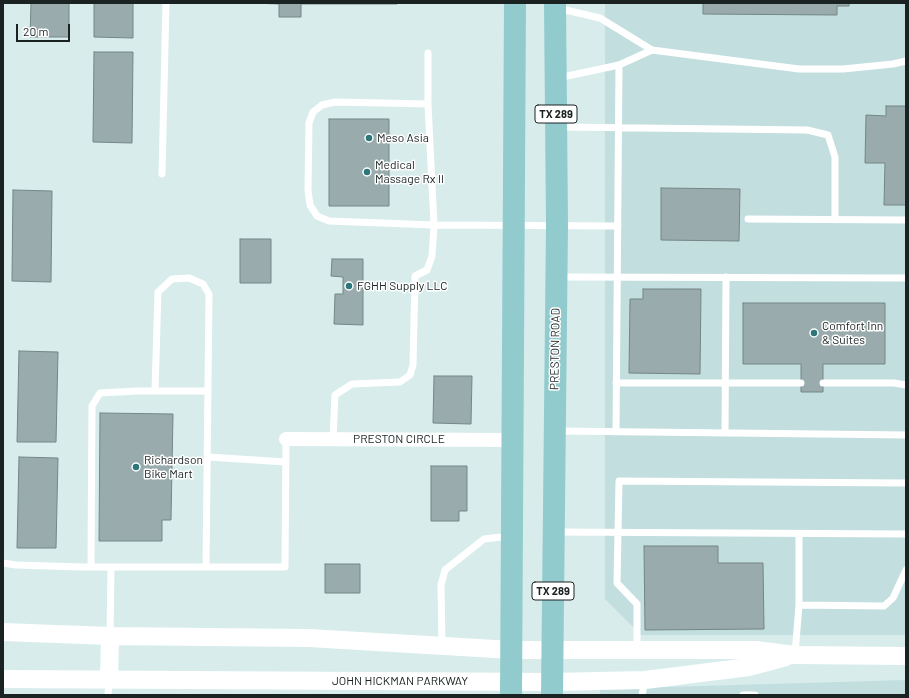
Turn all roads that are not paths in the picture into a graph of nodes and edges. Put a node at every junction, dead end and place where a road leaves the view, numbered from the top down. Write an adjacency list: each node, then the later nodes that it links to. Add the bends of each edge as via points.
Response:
1 (166, 3): 12 (lane)
2 (515, 3): 17 (main road)
3 (555, 5): 4 (lane, via 600,18); 8 (main road, PRESTON ROAD / TX 289)
4 (652, 50): 6 (lane, via 799,69 843,70); 7 (lane)
5 (428, 53): 9 (lane)
6 (906, 61)
7 (619, 65): 8 (lane); 11 (lane)
8 (556, 78): 10 (main road, PRESTON ROAD / TX 289)
9 (428, 104): 16 (lane); 16 (lane, via 335,102 322,105 313,112 309,123 308,190 310,205 317,216 329,221)
10 (556, 127): 11 (lane); 18 (main road, PRESTON ROAD / TX 289)
11 (618, 128): 14 (lane, via 808,130 828,135 835,157); 19 (lane)
12 (162, 174)
13 (748, 219): 14 (lane)
14 (835, 220): 15 (lane)
15 (906, 220)
16 (434, 225): 17 (lane); 36 (lane, via 432,256 427,270 415,276 413,365 410,375 400,382 352,384 335,395)
17 (514, 225): 18 (lane); 37 (main road)
18 (557, 225): 19 (lane); 20 (main road, PRESTON ROAD / TX 289)
19 (618, 226): 21 (lane)
20 (556, 277): 21 (lane); 31 (main road, PRESTON ROAD / TX 289)
21 (617, 277): 22 (lane); 24 (lane)
22 (726, 278): 23 (lane); 25 (lane)
23 (906, 278)
24 (616, 383): 25 (lane); 32 (lane)
25 (725, 383): 26 (lane); 33 (lane)
26 (801, 383)
27 (823, 383): 28 (lane)
28 (906, 385)
29 (155, 391): 30 (lane); 30 (lane, via 158,292 172,279 189,278 203,284 209,294); 47 (lane, via 100,393 92,406)
30 (208, 391): 38 (lane)
31 (555, 431): 32 (lane); 41 (main road, PRESTON ROAD / TX 289)
32 (616, 432): 33 (lane)
33 (725, 433): 34 (lane)
34 (906, 435)
35 (286, 439): 36 (street, PRESTON CIRCLE); 39 (lane)
36 (334, 439): 37 (street, PRESTON CIRCLE)
37 (512, 440): 45 (main road)
38 (208, 457): 39 (lane); 49 (lane)
39 (286, 462): 49 (lane, via 284,567)
40 (906, 483): 42 (lane, via 619,481)
41 (554, 532): 42 (lane); 57 (main road, PRESTON ROAD / TX 289)
42 (618, 532): 43 (lane); 55 (lane, via 617,583 637,604)
43 (799, 534): 44 (lane); 51 (lane)
44 (906, 534)
45 (512, 536): 54 (lane, via 484,539 445,570 441,585); 56 (main road)
46 (3, 563): 47 (lane)
47 (91, 567): 48 (lane)
48 (111, 567): 49 (lane); 53 (lane)
49 (206, 567)
50 (906, 570): 51 (lane, via 893,598 884,606)
51 (799, 605): 58 (lane)
52 (3, 632): 53 (street, JOHN HICKMAN PARKWAY)
53 (110, 636): 54 (street, JOHN HICKMAN PARKWAY, via 308,638); 61 (street)
54 (442, 646): 56 (street, JOHN HICKMAN PARKWAY)
55 (637, 649): 57 (street, JOHN HICKMAN PARKWAY); 58 (street, JOHN HICKMAN PARKWAY, via 756,650)
56 (512, 650): 57 (street, JOHN HICKMAN PARKWAY); 63 (main road)
57 (552, 650): 64 (main road, PRESTON ROAD / TX 289)
58 (795, 655): 59 (street, JOHN HICKMAN PARKWAY); 62 (street, JOHN HICKMAN PARKWAY, via 749,667)
59 (906, 656)
60 (3, 679): 61 (street, JOHN HICKMAN PARKWAY)
61 (108, 687): 63 (street, JOHN HICKMAN PARKWAY)
62 (644, 687): 64 (street, JOHN HICKMAN PARKWAY)
63 (511, 688): 64 (street, JOHN HICKMAN PARKWAY)
64 (552, 688)
65 (743, 695): 66 (lane)
66 (755, 695)

